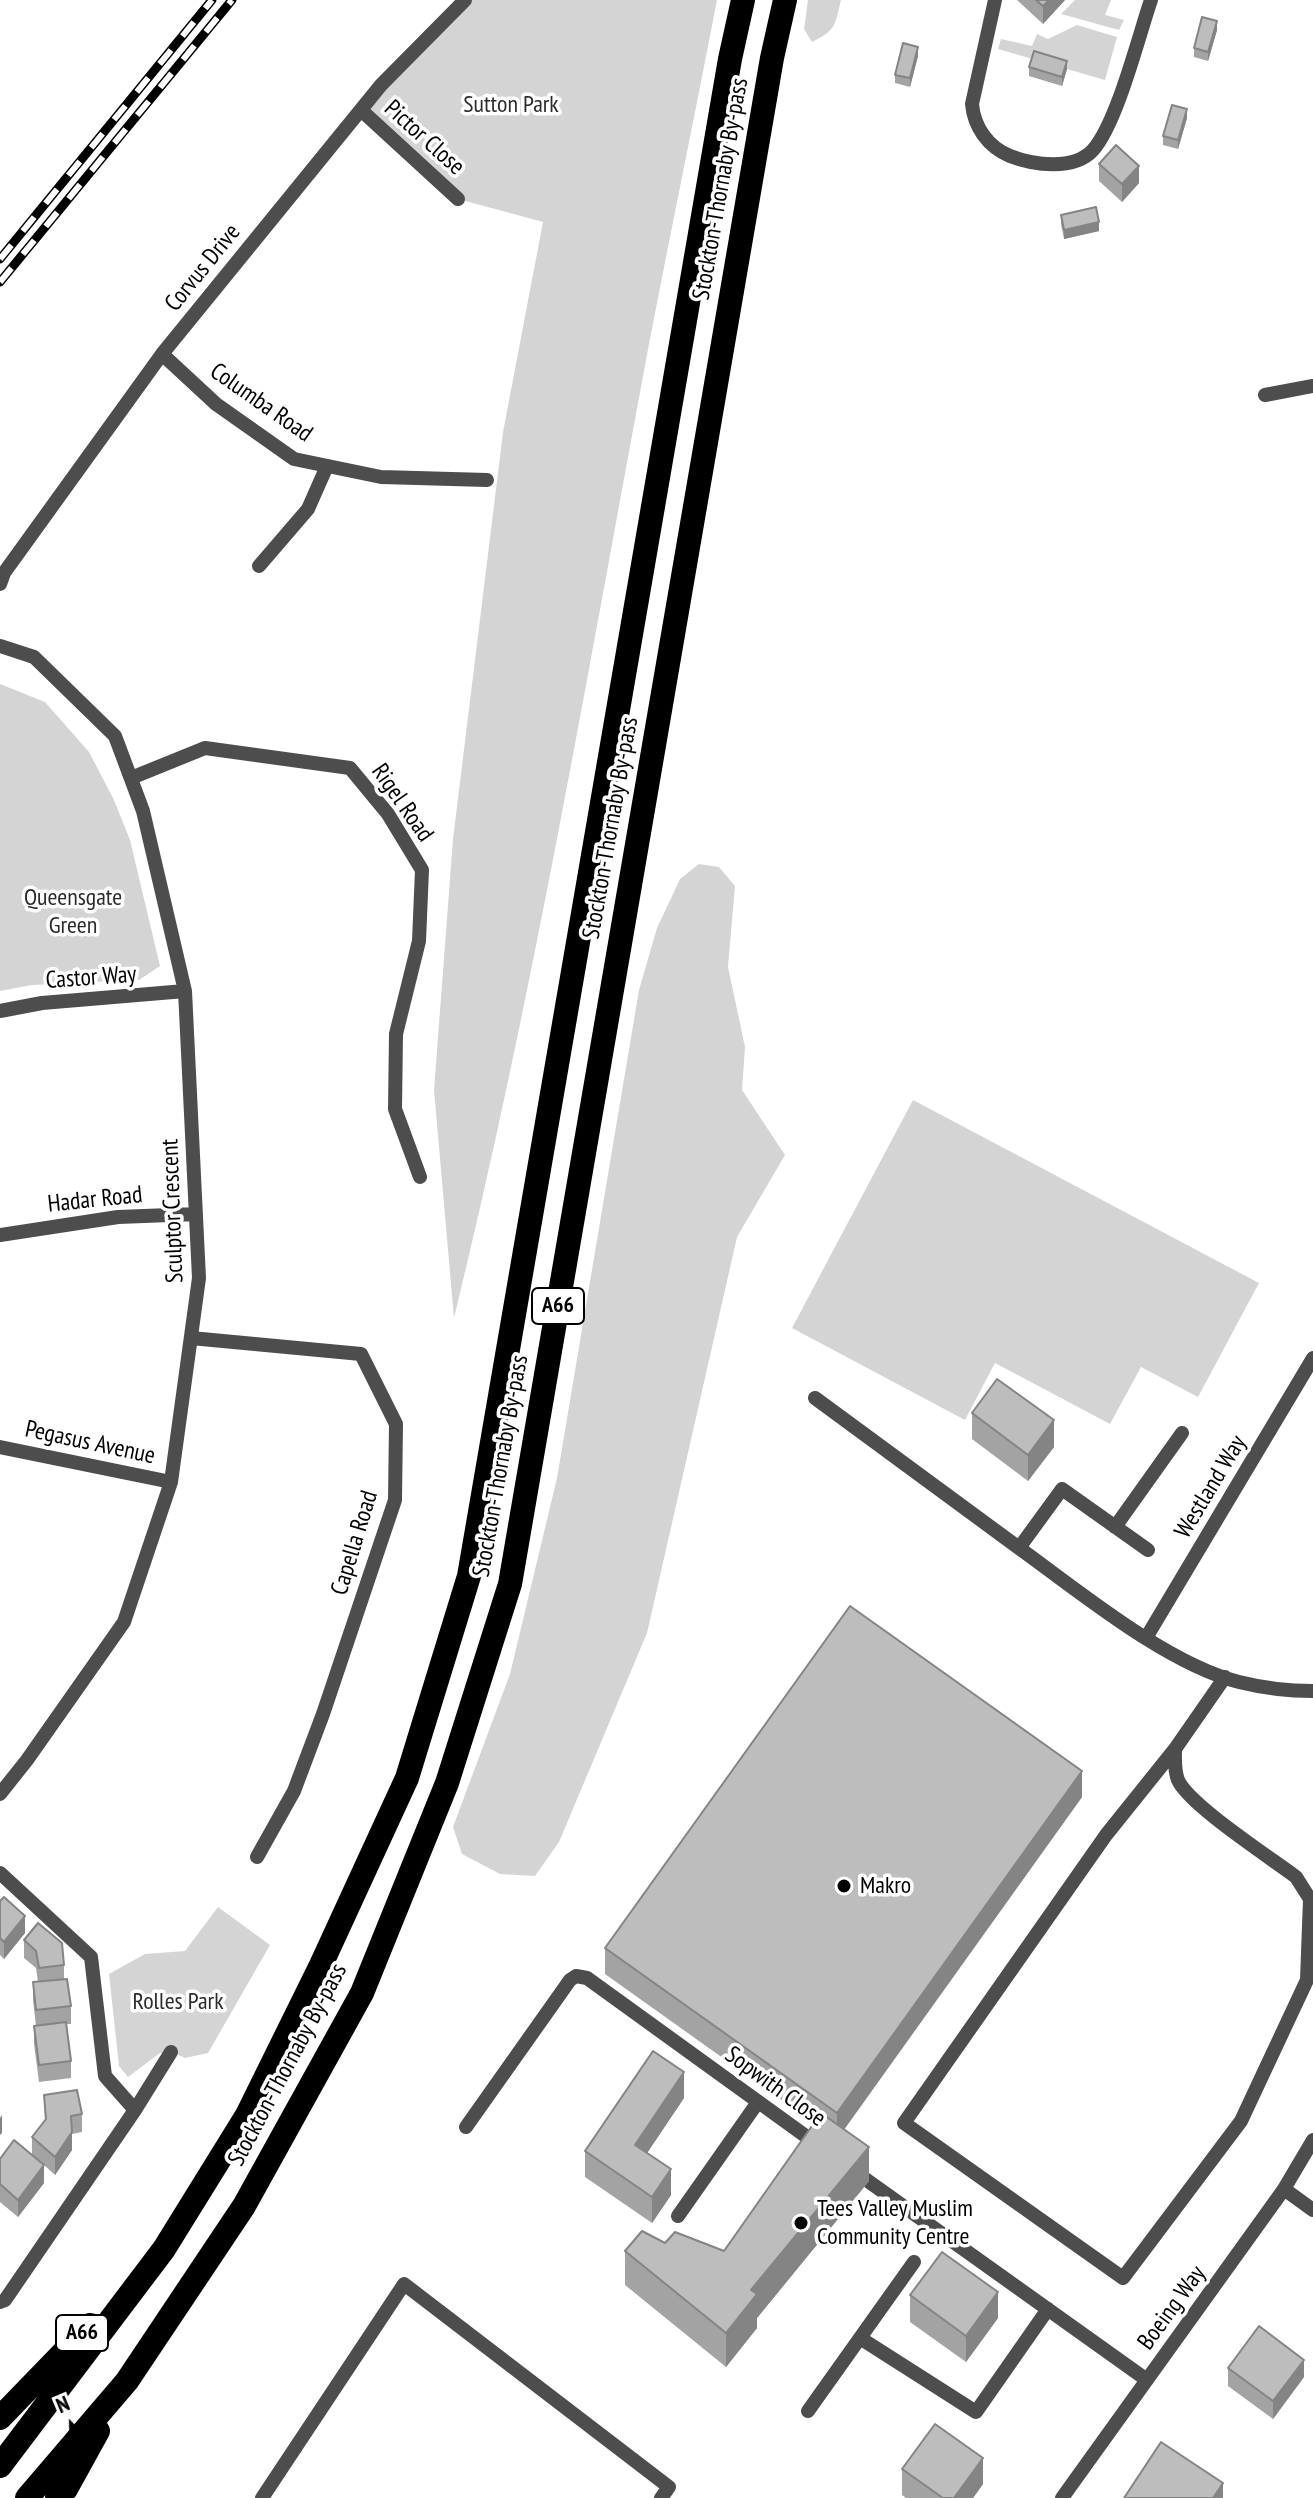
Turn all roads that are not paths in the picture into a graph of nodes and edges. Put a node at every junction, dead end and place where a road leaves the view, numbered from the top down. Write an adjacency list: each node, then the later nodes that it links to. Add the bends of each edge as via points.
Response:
1 (465, 0): 6 (street, Corvus Drive)
2 (743, 0): 46 (highway, Stockton-Thornaby By-pass / A66, via 469,1576 407,1778 247,2115)
3 (785, 0): 52 (highway, Stockton-Thornaby By-pass / A66, via 510,1584 447,1783 362,1993 244,2206)
4 (995, 0): 5 (street, via 973,115 996,148 1046,165 1092,152 1109,124)
5 (1151, 0)
6 (361, 110): 7 (street, Pictor Close); 8 (street, Corvus Drive)
7 (458, 199)
8 (162, 354): 11 (street, Columba Road, via 216,404 294,459); 14 (street, Corvus Drive)
9 (1313, 386): 10 (street)
10 (1265, 395)
11 (327, 466): 12 (street, Columba Road, via 381,477); 13 (street, via 308,509)
12 (487, 480)
13 (259, 566)
14 (0, 584)
15 (0, 646): 16 (street, Sculptor Crescent, via 34,657 115,736)
16 (131, 778): 17 (street, Sculptor Crescent); 19 (street, Rigel Road, via 205,748 350,768 388,814 422,870 419,941 396,1034 395,1109)
17 (185, 991): 18 (street, Castor Way); 20 (street, Sculptor Crescent)
18 (0, 1011)
19 (420, 1177)
20 (196, 1214): 21 (street, Hadar Road, via 118,1217); 22 (street, Sculptor Crescent, via 199,1278)
21 (0, 1235)
22 (191, 1338): 27 (street, Sculptor Crescent); 36 (street, Capella Road, via 361,1354 396,1424 395,1500 294,1791)
23 (1313, 1358): 31 (street, Westland Way)
24 (815, 1398): 29 (street)
25 (1182, 1433): 28 (street)
26 (0, 1447): 27 (street, Pegasus Avenue)
27 (171, 1482): 35 (street, Sculptor Crescent, via 124,1622)
28 (1115, 1527): 29 (street, via 1062,1489); 30 (street)
29 (1019, 1548): 31 (street)
30 (1148, 1550)
31 (1146, 1638): 32 (street)
32 (1225, 1677): 33 (street); 34 (street)
33 (1313, 1691)
34 (1175, 1749): 34 (street, via 1179,1783 1193,1800 1304,1886 1310,1899 1307,1980 1241,2121 1123,2278 904,2123 1106,1835)
35 (0, 1794)
36 (257, 1857)
37 (2, 1881): 40 (street, via 91,1957 105,2076)
38 (171, 2052): 40 (street)
39 (758, 2102): 41 (street, Sopwith Close, via 587,1978 576,1976); 45 (street); 49 (street, Sopwith Close, via 828,2157)
40 (135, 2110): 48 (street)
41 (466, 2127)
42 (1313, 2140): 43 (street, Boeing Way)
43 (1284, 2189): 44 (street); 51 (street, Boeing Way)
44 (1313, 2210)
45 (678, 2216)
46 (164, 2249): 54 (highway, A66); 55 (highway, Stockton-Thornaby By-pass / A66)
47 (914, 2262): 50 (street)
48 (0, 2302)
49 (1048, 2309): 50 (street, via 976,2412); 51 (street, Sopwith Close)
50 (860, 2338): 53 (street)
51 (1147, 2380): 60 (street, Boeing Way)
52 (127, 2381): 56 (highway, Stockton-Thornaby By-pass / A66); 57 (highway, A66)
53 (808, 2411)
54 (0, 2418)
55 (0, 2466)
56 (27, 2498)
57 (57, 2498)
58 (262, 2498): 59 (street, via 404,2284 669,2487)
59 (661, 2498)
60 (1062, 2498)

